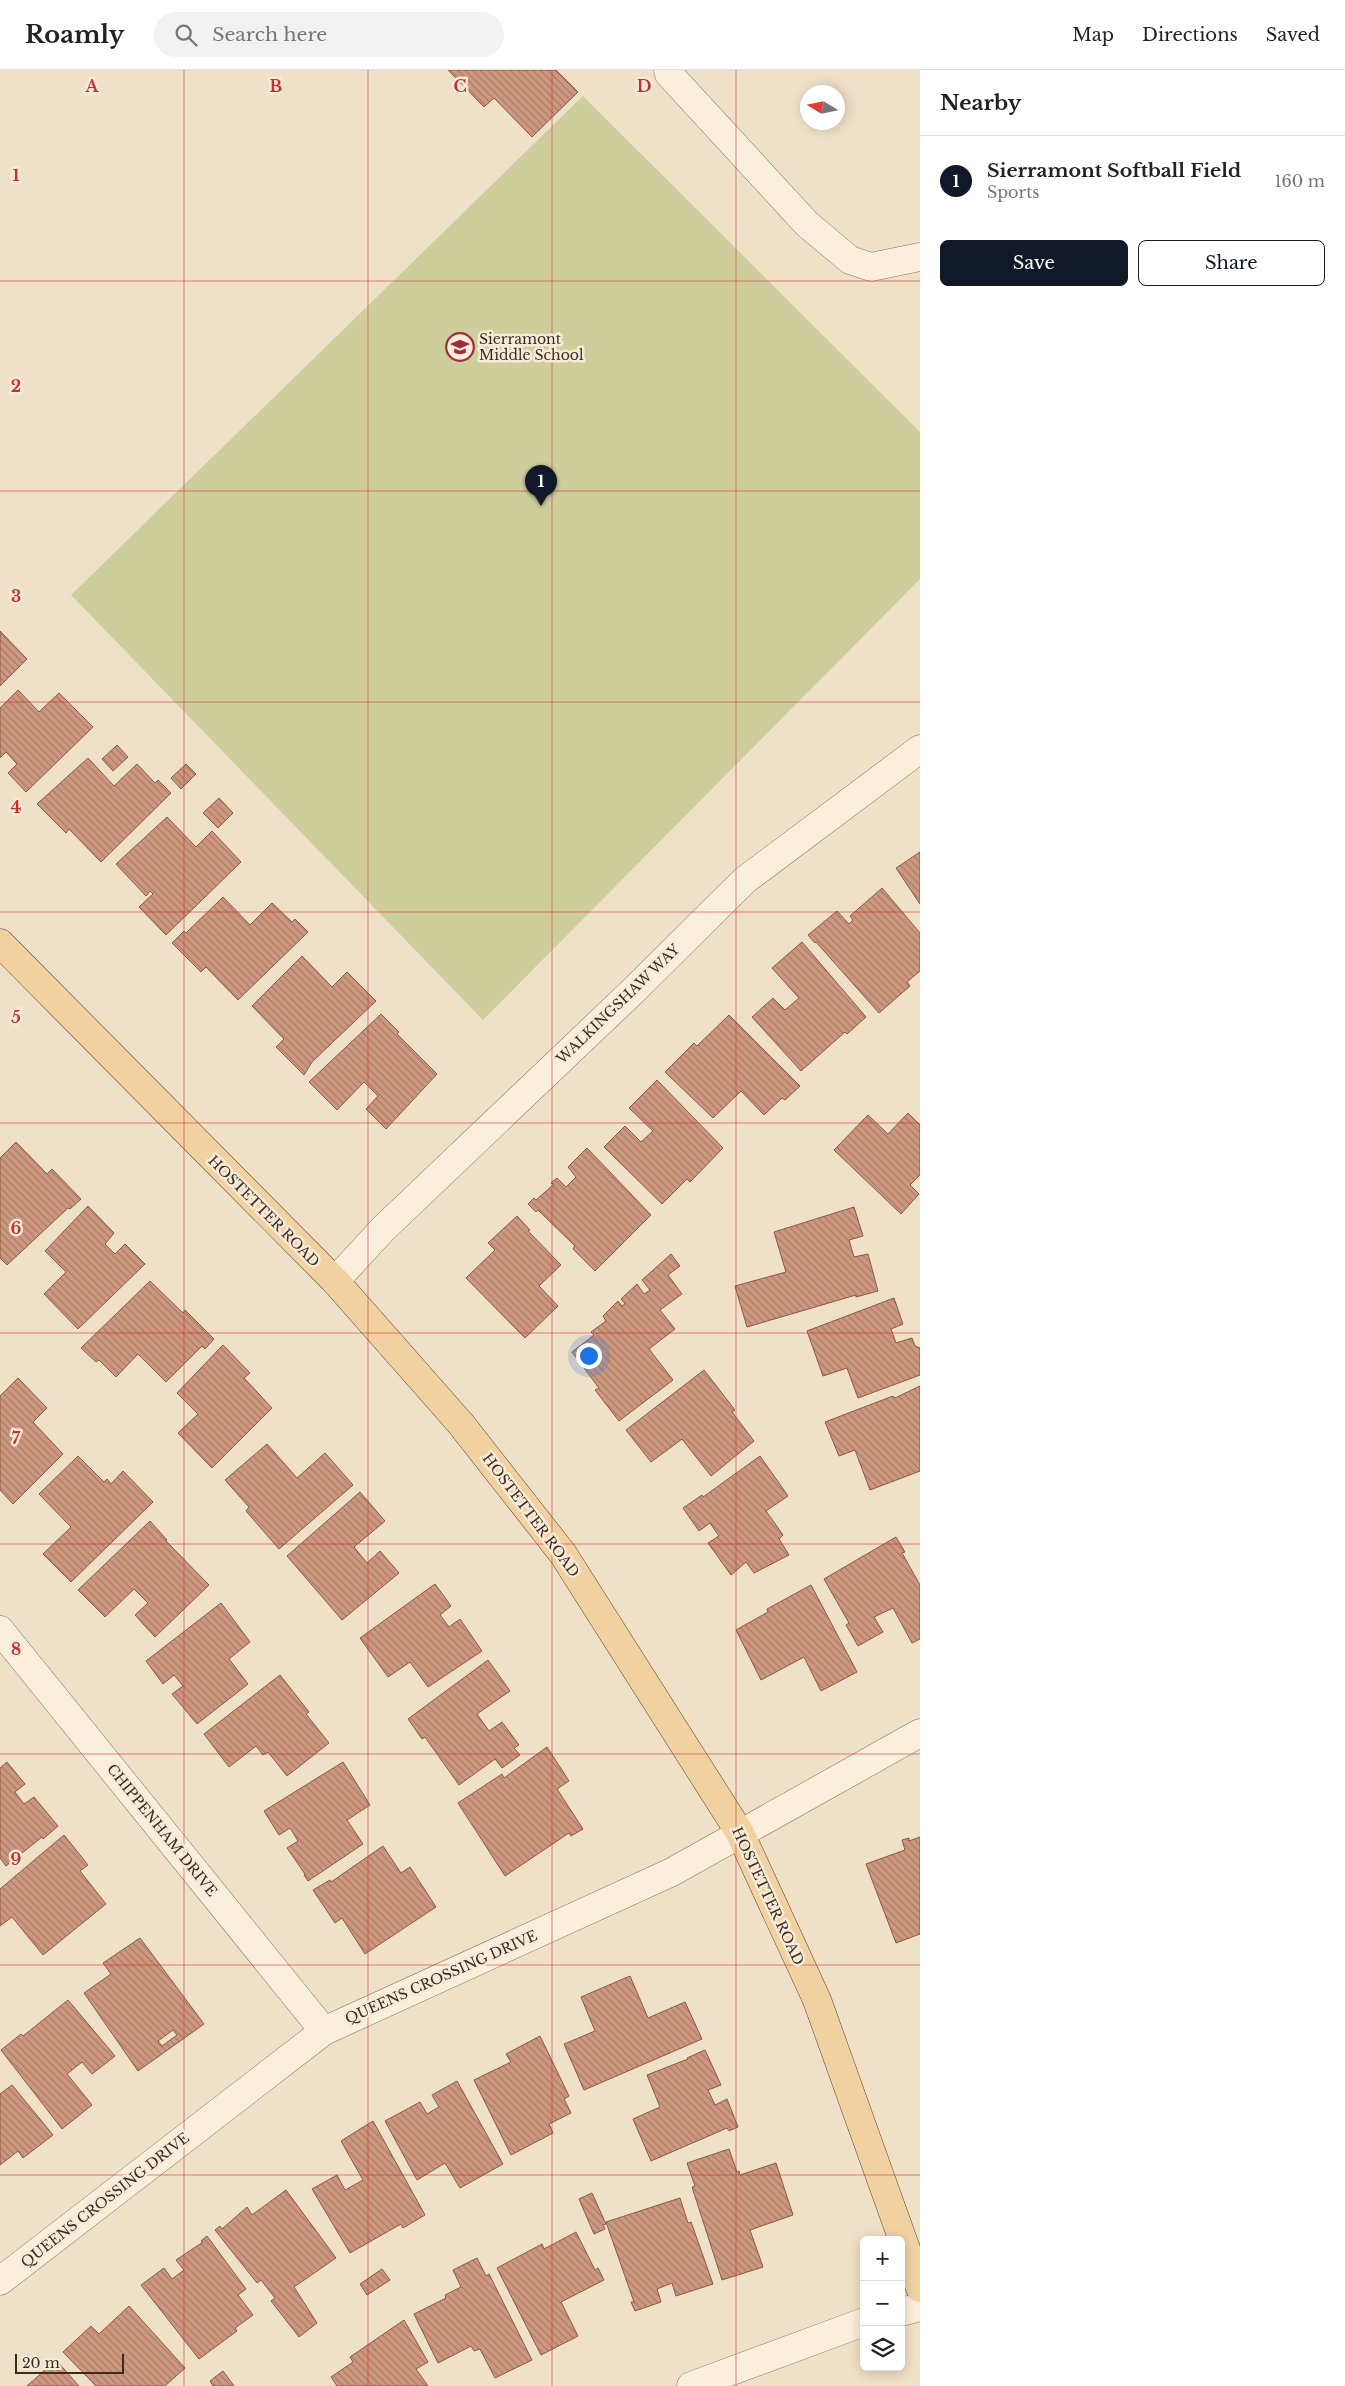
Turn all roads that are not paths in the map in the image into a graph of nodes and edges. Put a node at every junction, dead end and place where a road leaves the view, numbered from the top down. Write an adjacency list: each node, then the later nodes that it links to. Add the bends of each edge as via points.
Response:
1 (668, 70): 2 (street, via 807,224 850,260 871,267)
2 (920, 257)
3 (920, 749): 5 (street, WALKINGSHAW WAY, via 745,880 383,1229)
4 (0, 943): 5 (main road, HOSTETTER ROAD)
5 (335, 1281): 8 (main road, HOSTETTER ROAD, via 461,1424 563,1554)
6 (0, 1630): 9 (street, CHIPPENHAM DRIVE)
7 (920, 1733): 8 (street, QUEENS CROSSING DRIVE)
8 (740, 1833): 9 (street, QUEENS CROSSING DRIVE, via 672,1872); 11 (main road, HOSTETTER ROAD, via 817,2000)
9 (324, 2031): 10 (street, QUEENS CROSSING DRIVE)
10 (0, 2281)
11 (920, 2288)
12 (920, 2307): 13 (street)
13 (905, 2311)
14 (860, 2323): 15 (street)
15 (691, 2386)

